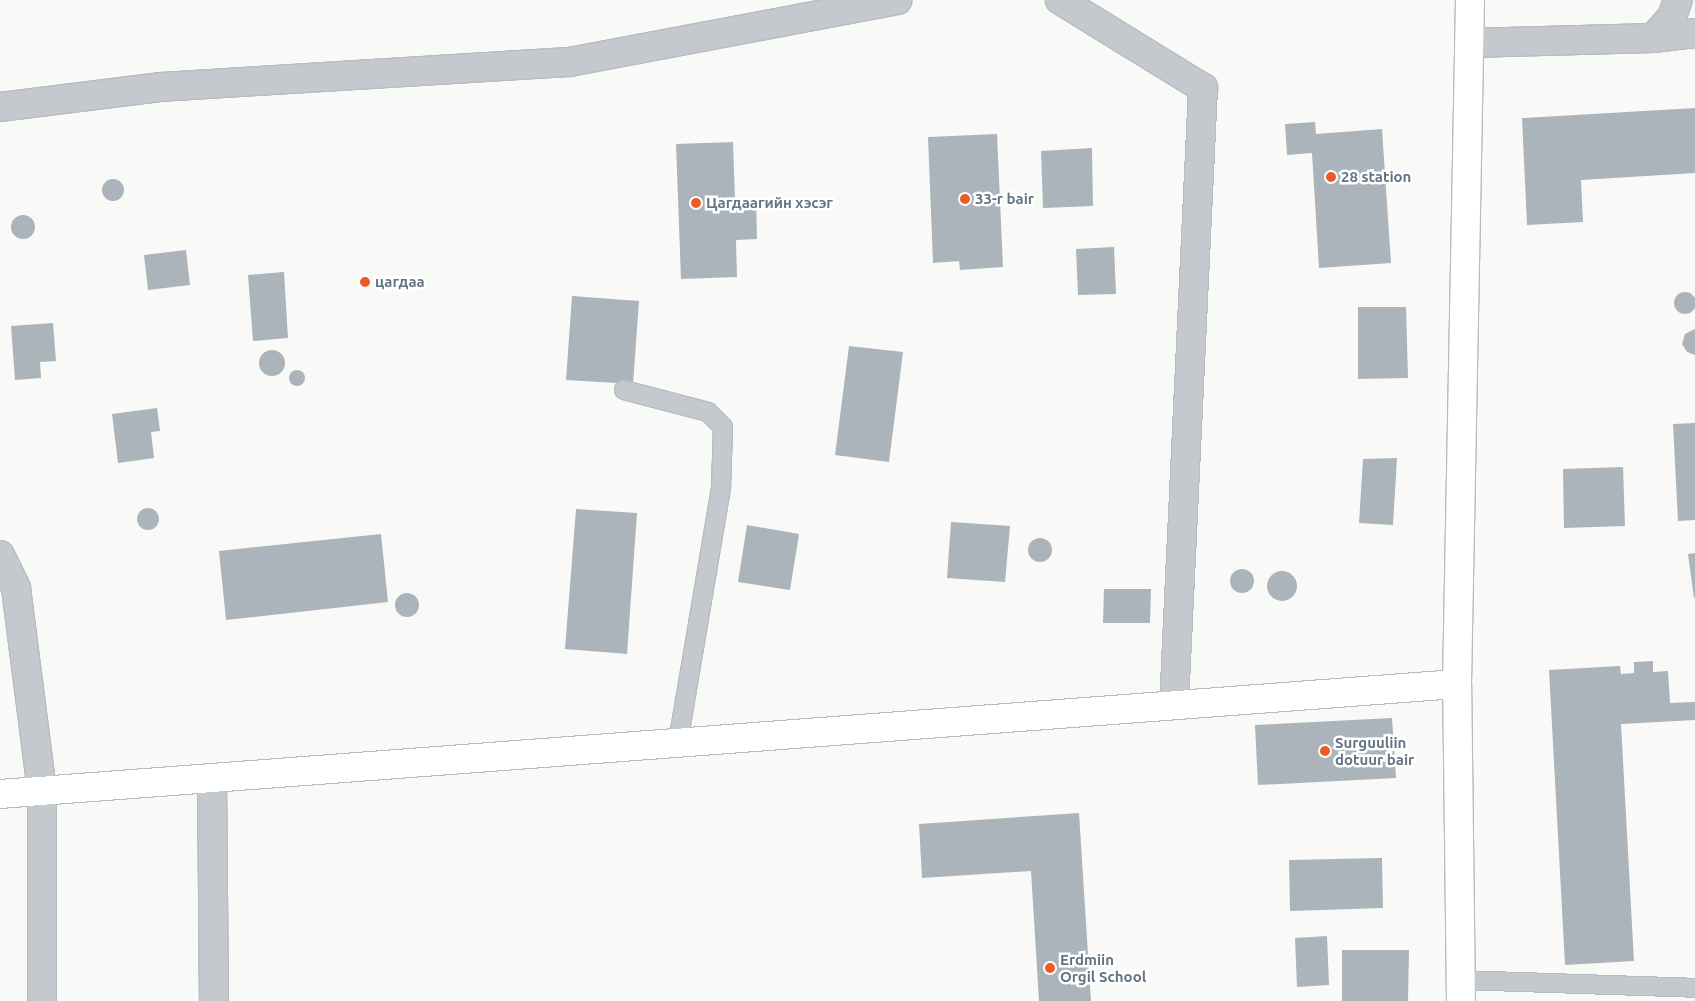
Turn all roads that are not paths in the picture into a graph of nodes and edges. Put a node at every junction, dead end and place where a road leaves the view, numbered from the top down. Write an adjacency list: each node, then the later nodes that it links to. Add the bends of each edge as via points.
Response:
1 (897, 0): 8 (street, via 570,62 160,87)
2 (1060, 0): 12 (street, via 1203,88)
3 (1470, 0): 7 (street)
4 (1678, 0): 6 (street, via 1672,18)
5 (1695, 33): 6 (street)
6 (1653, 38): 7 (street)
7 (1470, 43): 11 (street)
8 (0, 107)
9 (624, 390): 13 (lane, via 708,412 723,427 721,488)
10 (0, 555): 15 (street, via 16,588)
11 (1456, 684): 12 (street); 18 (street)
12 (1174, 705): 13 (street)
13 (678, 743): 14 (street)
14 (212, 778): 15 (street); 20 (street)
15 (42, 791): 16 (street); 19 (street)
16 (0, 794)
17 (1695, 988): 18 (lane)
18 (1460, 991)
19 (42, 1001)
20 (214, 1001)

